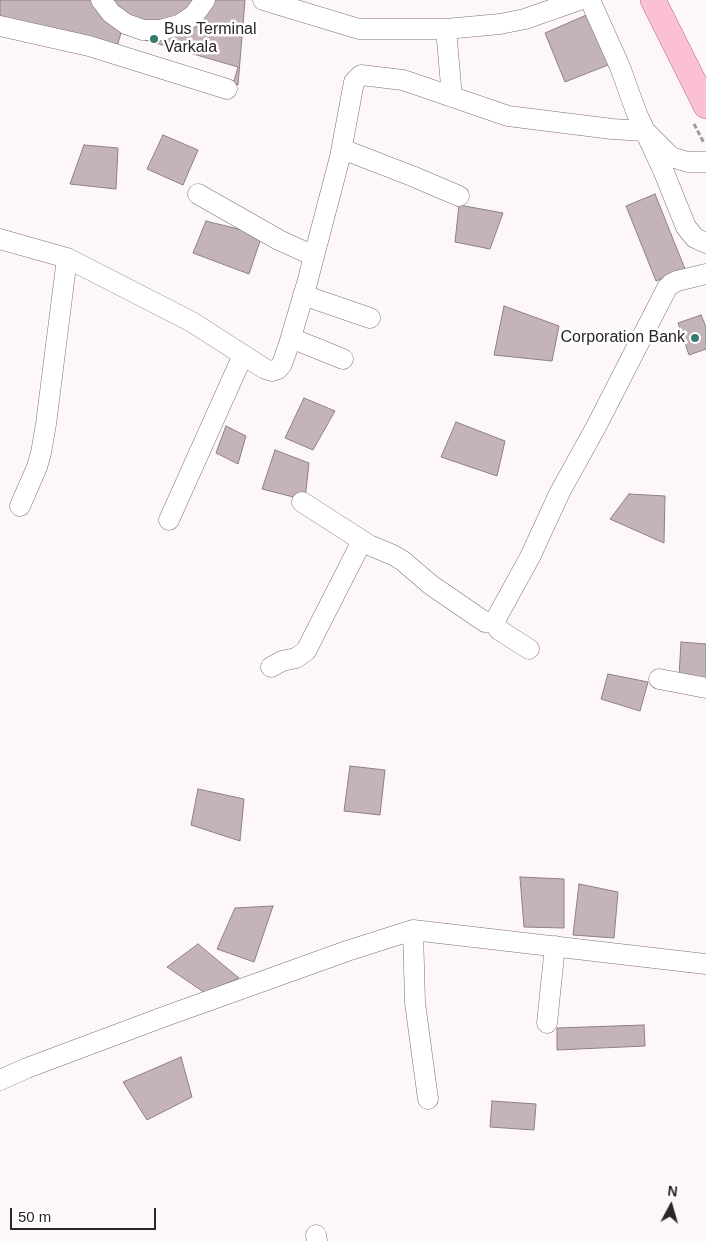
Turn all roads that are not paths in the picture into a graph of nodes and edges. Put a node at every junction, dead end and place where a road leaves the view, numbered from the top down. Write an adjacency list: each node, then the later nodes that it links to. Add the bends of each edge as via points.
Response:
1 (101, 0): 2 (street, via 126,24 143,30 161,30 179,25 194,15)
2 (205, 0)
3 (263, 0): 8 (street, via 360,29)
4 (579, 0): 8 (street, via 525,19)
5 (590, 0): 12 (street)
6 (654, 0): 11 (main road)
7 (0, 26): 9 (street, via 89,46)
8 (446, 29): 10 (street)
9 (227, 89)
10 (452, 97): 12 (street, via 508,116); 13 (street, via 403,80 361,75 354,82)
11 (706, 106)
12 (645, 131): 14 (street, via 671,157 688,162); 18 (street, via 688,231)
13 (342, 149): 16 (street); 19 (street)
14 (706, 162)
15 (198, 194): 19 (street)
16 (459, 196)
17 (0, 239): 20 (street)
18 (706, 243)
19 (314, 256): 22 (street)
20 (66, 258): 25 (street, via 192,322); 28 (street, via 46,424 38,467)
21 (706, 274): 31 (street, via 677,281 666,288 560,492 530,557)
22 (303, 295): 23 (street); 24 (street)
23 (370, 318)
24 (291, 338): 25 (street, via 282,364 276,370 265,369); 26 (street)
25 (243, 354): 29 (street)
26 (343, 359)
27 (302, 502): 30 (street)
28 (20, 506)
29 (169, 520)
30 (362, 541): 31 (street, via 403,561 431,585 485,622); 33 (street, via 306,650 296,658)
31 (493, 621): 32 (street, via 499,630)
32 (529, 649)
33 (270, 667)
34 (659, 678): 35 (street)
35 (706, 688)
36 (413, 930): 37 (street); 40 (street, via 166,1016); 41 (street, via 415,1003)
37 (556, 946): 38 (street); 39 (street)
38 (706, 964)
39 (548, 1023)
40 (0, 1080)
41 (428, 1099)

